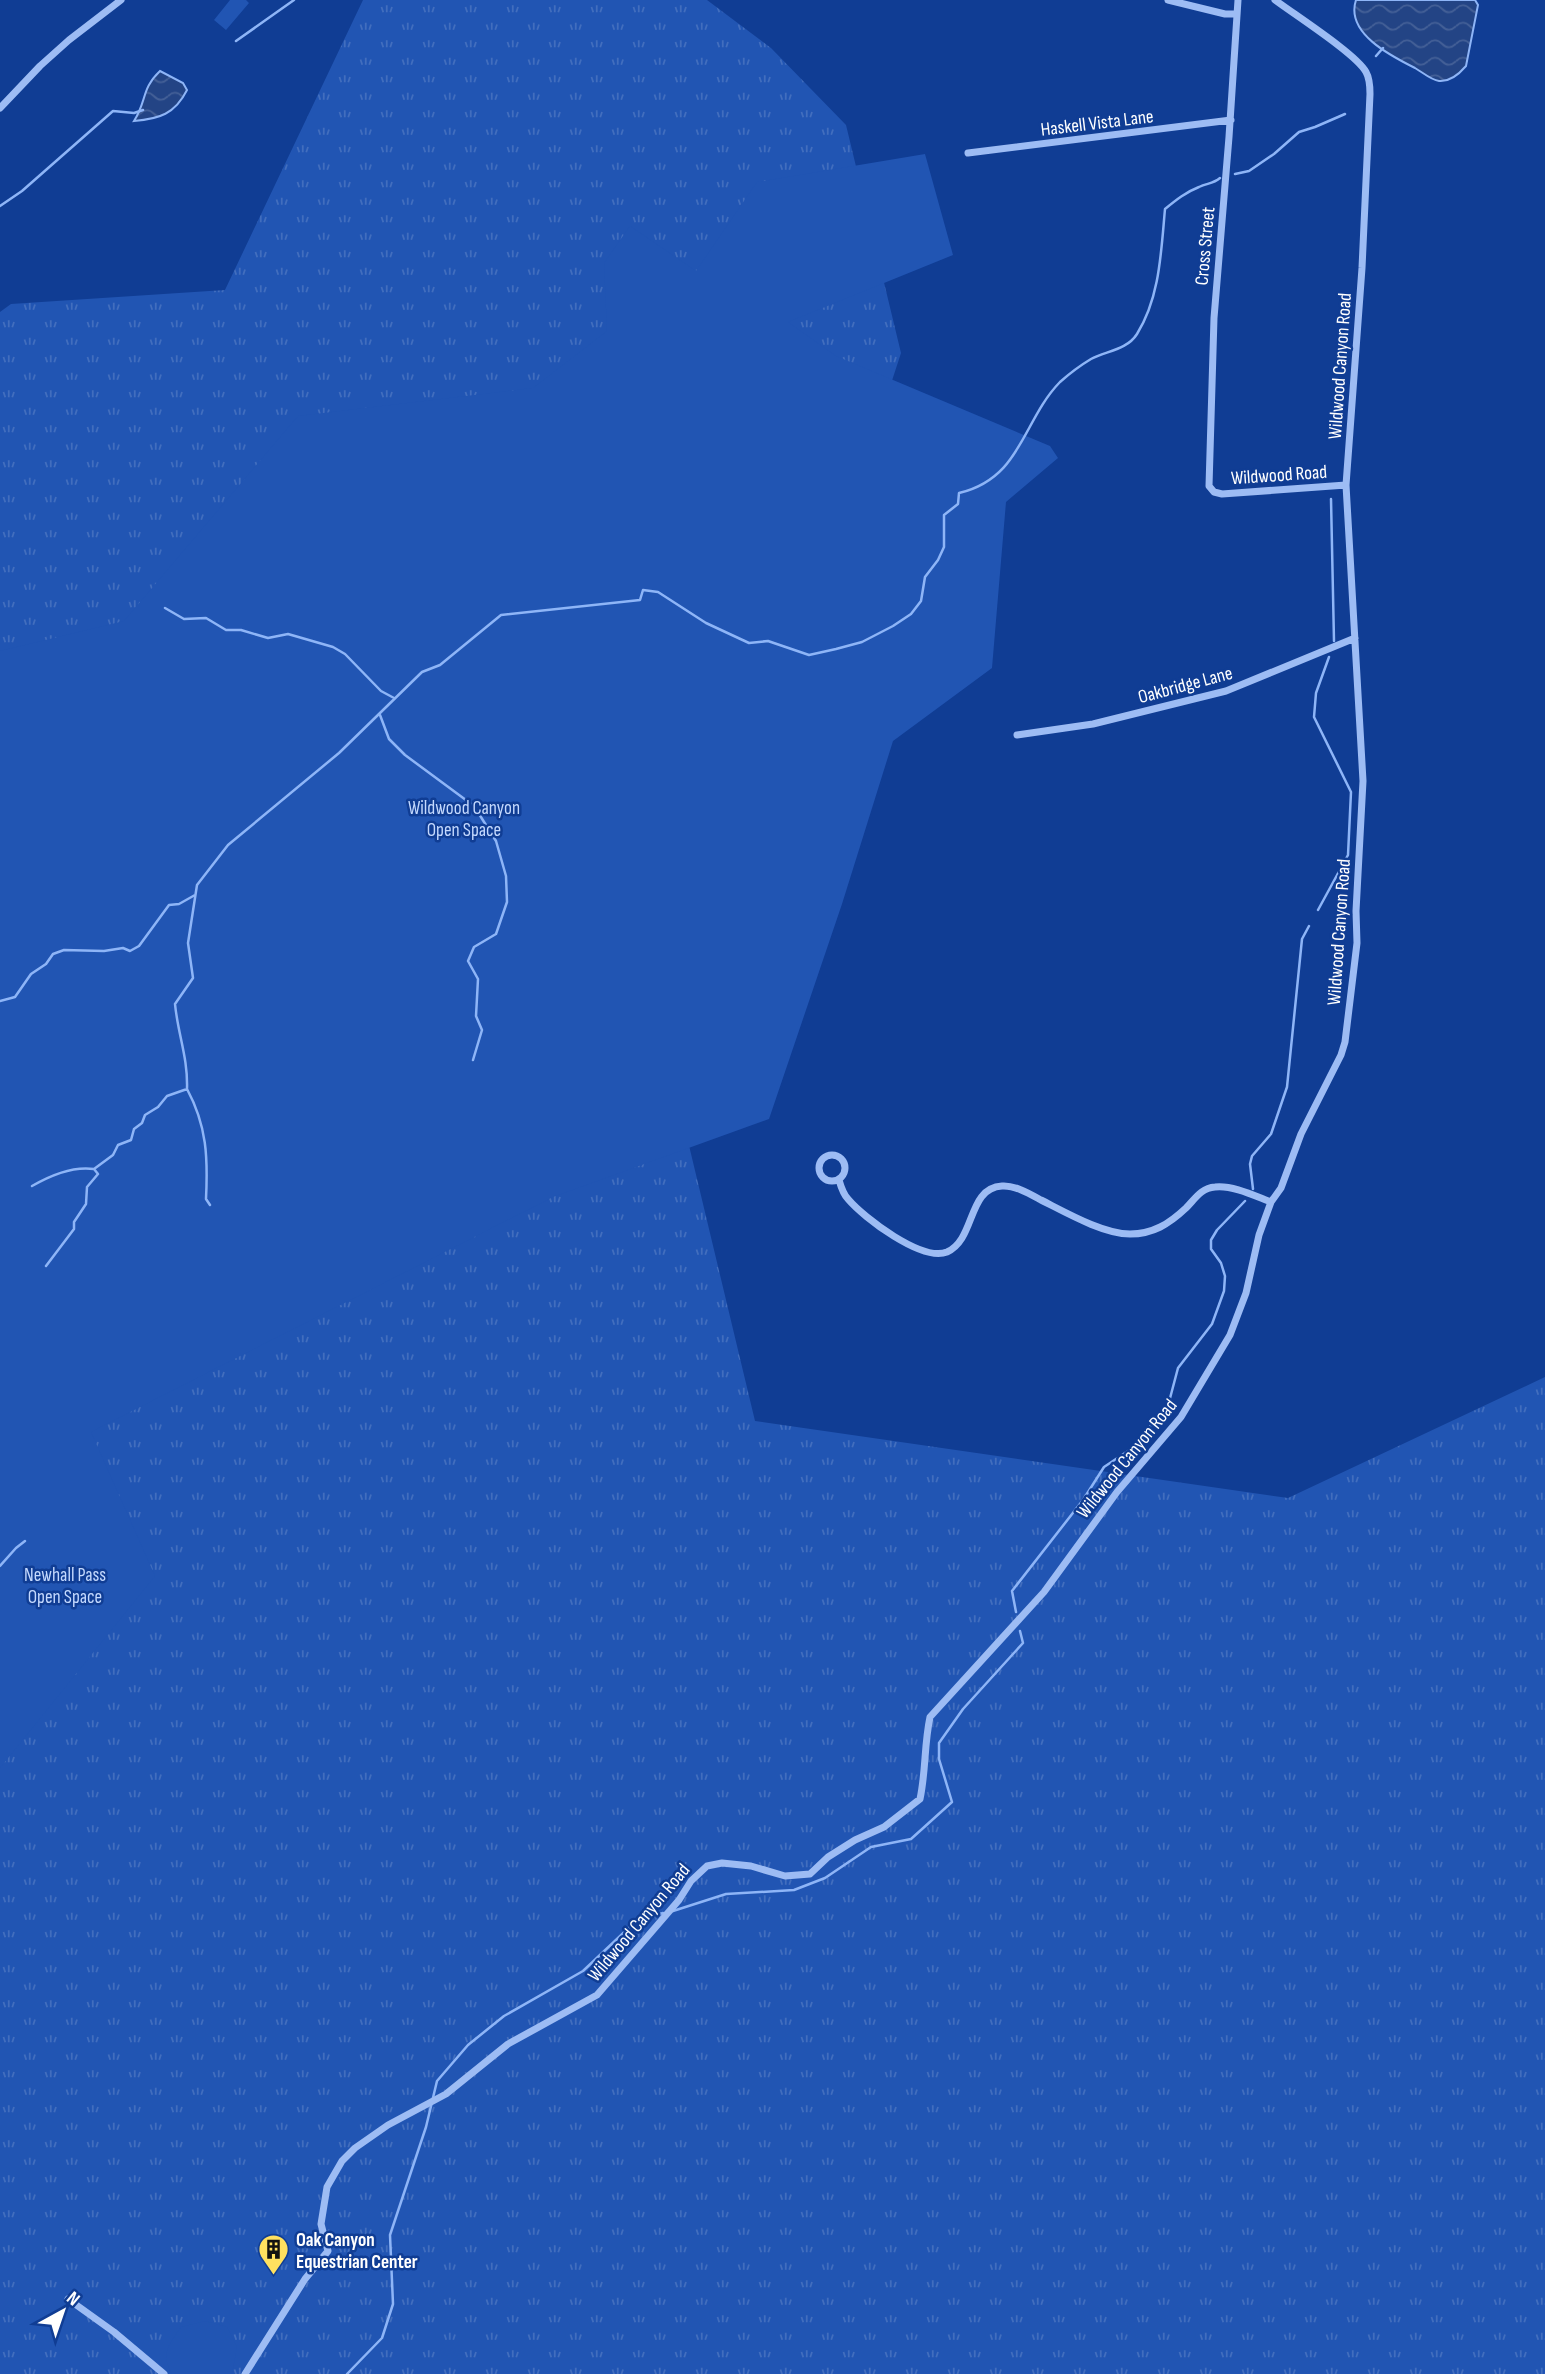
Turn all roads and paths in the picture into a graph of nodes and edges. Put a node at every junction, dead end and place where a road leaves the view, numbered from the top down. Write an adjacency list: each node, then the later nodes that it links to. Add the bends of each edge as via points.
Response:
1 (121, 0): 6 (street, via 69,40)
2 (1168, 0): 5 (street)
3 (1238, 0): 5 (street, Cross Street)
4 (1275, 0): 9 (street, Wildwood Canyon Road, via 1353,58 1366,72 1370,94)
5 (1236, 14): 7 (street, Cross Street)
6 (0, 108)
7 (1231, 120): 8 (street, Haskell Vista Lane); 10 (street, Cross Street, via 1214,318 1209,486)
8 (968, 153)
9 (1346, 485): 10 (street, Wildwood Road); 11 (street, Wildwood Canyon Road)
10 (1214, 492)
11 (1355, 638): 12 (street, Oakbridge Lane, via 1226,691 1093,724); 14 (street, Wildwood Canyon Road, via 1363,781 1357,943 1345,1042)
12 (1017, 735)
13 (839, 1180): 14 (street, via 845,1196 871,1221 932,1254 957,1246 981,1197 1002,1186 1116,1233 1151,1232 1168,1223 1202,1191 1216,1187)
14 (1271, 1202): 17 (street, Wildwood Canyon Road, via 1246,1293 1221,1352 1181,1417 1117,1492 1044,1592 930,1717 920,1799 884,1827 828,1857 810,1874 785,1876 722,1863 707,1866 597,1995 508,2044 439,2098 366,2140 342,2161 327,2187 321,2224 328,2251)
15 (68, 2299): 16 (street)
16 (164, 2374)
17 (245, 2374)

